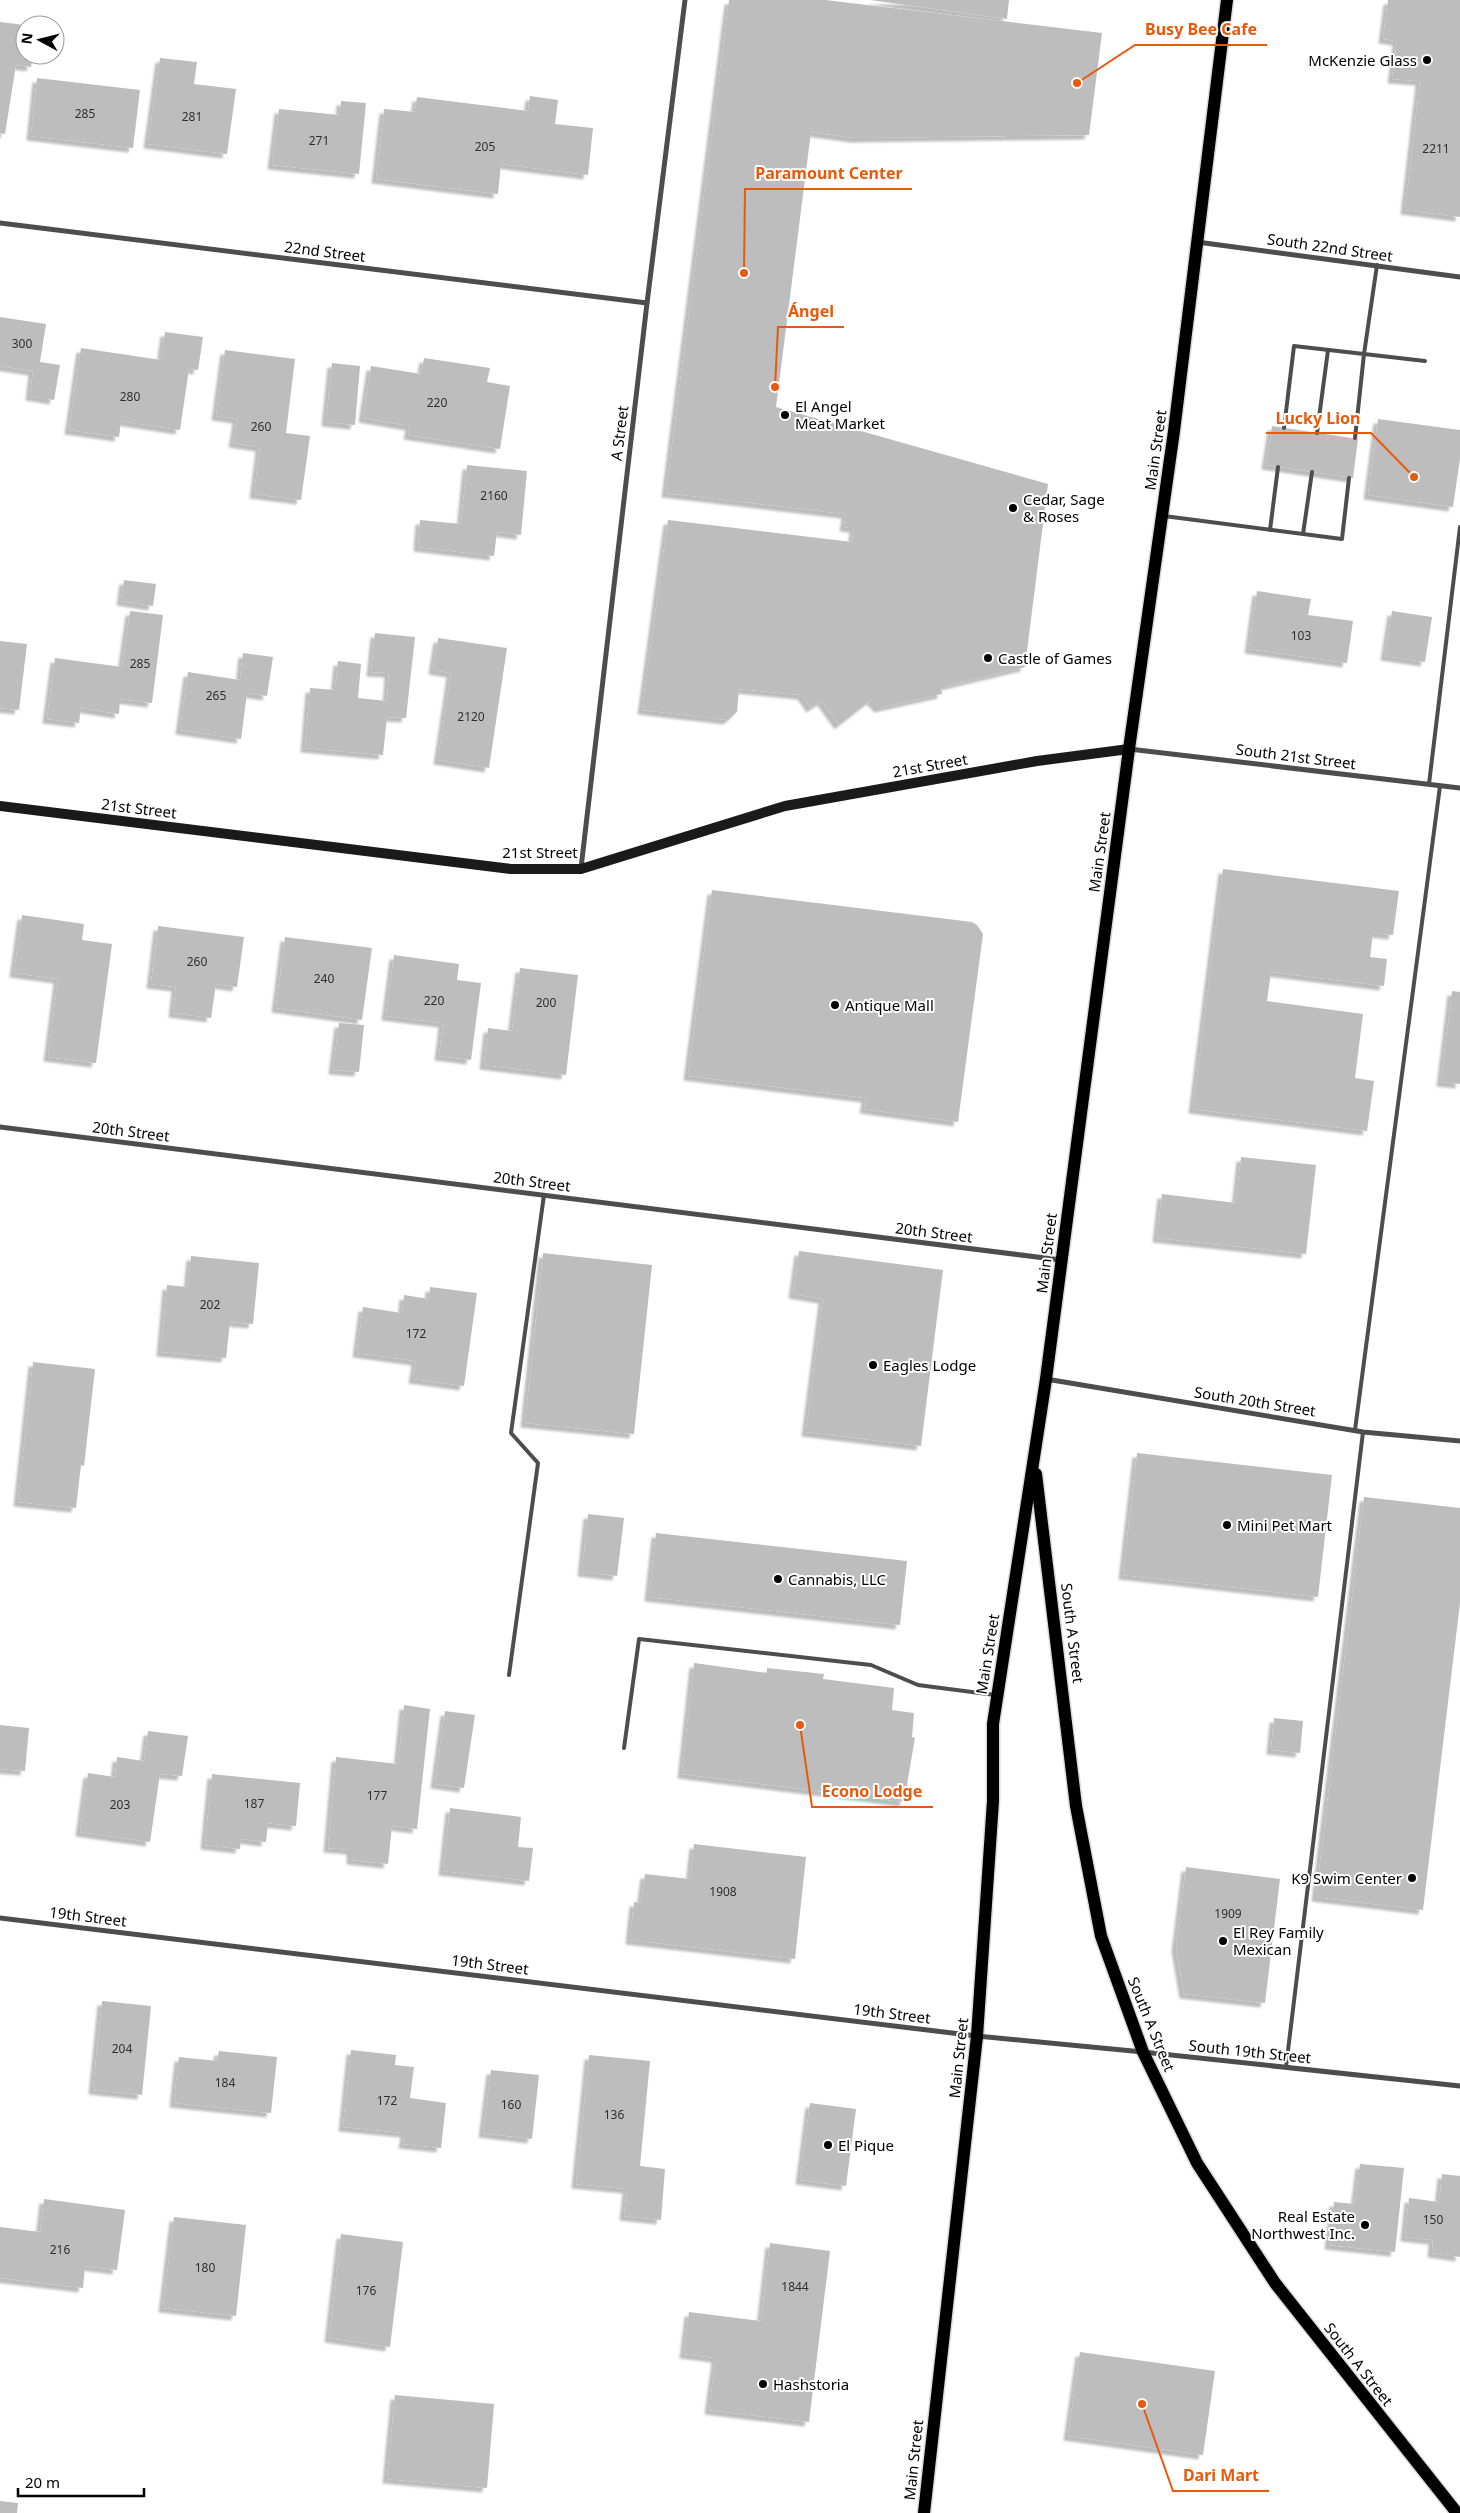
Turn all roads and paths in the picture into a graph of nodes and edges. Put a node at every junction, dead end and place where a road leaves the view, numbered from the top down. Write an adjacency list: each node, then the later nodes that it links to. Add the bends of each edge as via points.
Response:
1 (685, 0): 7 (street, A Street)
2 (1227, 0): 4 (main road, Main Street)
3 (0, 223): 7 (street, 22nd Street)
4 (1197, 242): 5 (street, South 22nd Street); 17 (main road, Main Street)
5 (1377, 265): 6 (street, South 22nd Street); 9 (lane)
6 (1460, 276)
7 (647, 303): 26 (street, A Street)
8 (1328, 350): 9 (lane); 11 (lane, via 1294,346); 12 (lane)
9 (1364, 354): 10 (lane); 13 (lane)
10 (1425, 361)
11 (1284, 428)
12 (1317, 433)
13 (1355, 438)
14 (1278, 467): 19 (lane)
15 (1312, 472): 20 (lane)
16 (1349, 478): 20 (lane, via 1342,539)
17 (1162, 516): 19 (lane); 21 (main road, Main Street)
18 (1460, 526): 22 (lane)
19 (1270, 530): 20 (lane)
20 (1303, 534)
21 (1129, 749): 22 (street, South 21st Street); 26 (street, 21st Street, via 1037,761 785,806); 29 (main road, Main Street)
22 (1429, 784): 23 (street, South 21st Street)
23 (1440, 786): 24 (street, South 21st Street); 31 (lane)
24 (1460, 788)
25 (0, 806): 26 (street, 21st Street, via 511,869)
26 (581, 869)
27 (0, 1127): 28 (street, 20th Street)
28 (544, 1195): 29 (street, 20th Street); 35 (lane, via 511,1434 538,1463)
29 (1062, 1260): 30 (main road, Main Street)
30 (1046, 1379): 31 (street, South 20th Street); 34 (main road, Main Street)
31 (1355, 1430): 32 (street, South 20th Street)
32 (1363, 1432): 33 (street, South 20th Street); 41 (lane)
33 (1460, 1441)
34 (1035, 1459): 36 (main road, Main Street); 40 (main road, South A Street, via 1076,1806 1101,1936)
35 (509, 1675)
36 (997, 1695): 37 (lane, via 918,1685 871,1665 639,1639); 39 (main road, Main Street)
37 (624, 1748)
38 (0, 1918): 39 (street, 19th Street)
39 (977, 2036): 40 (street, South 19th Street); 43 (main road, Main Street)
40 (1143, 2052): 41 (street, South 19th Street); 44 (main road, South A Street, via 1198,2163 1275,2284)
41 (1286, 2067): 42 (street, South 19th Street)
42 (1460, 2086)
43 (924, 2513)
44 (1457, 2513)

